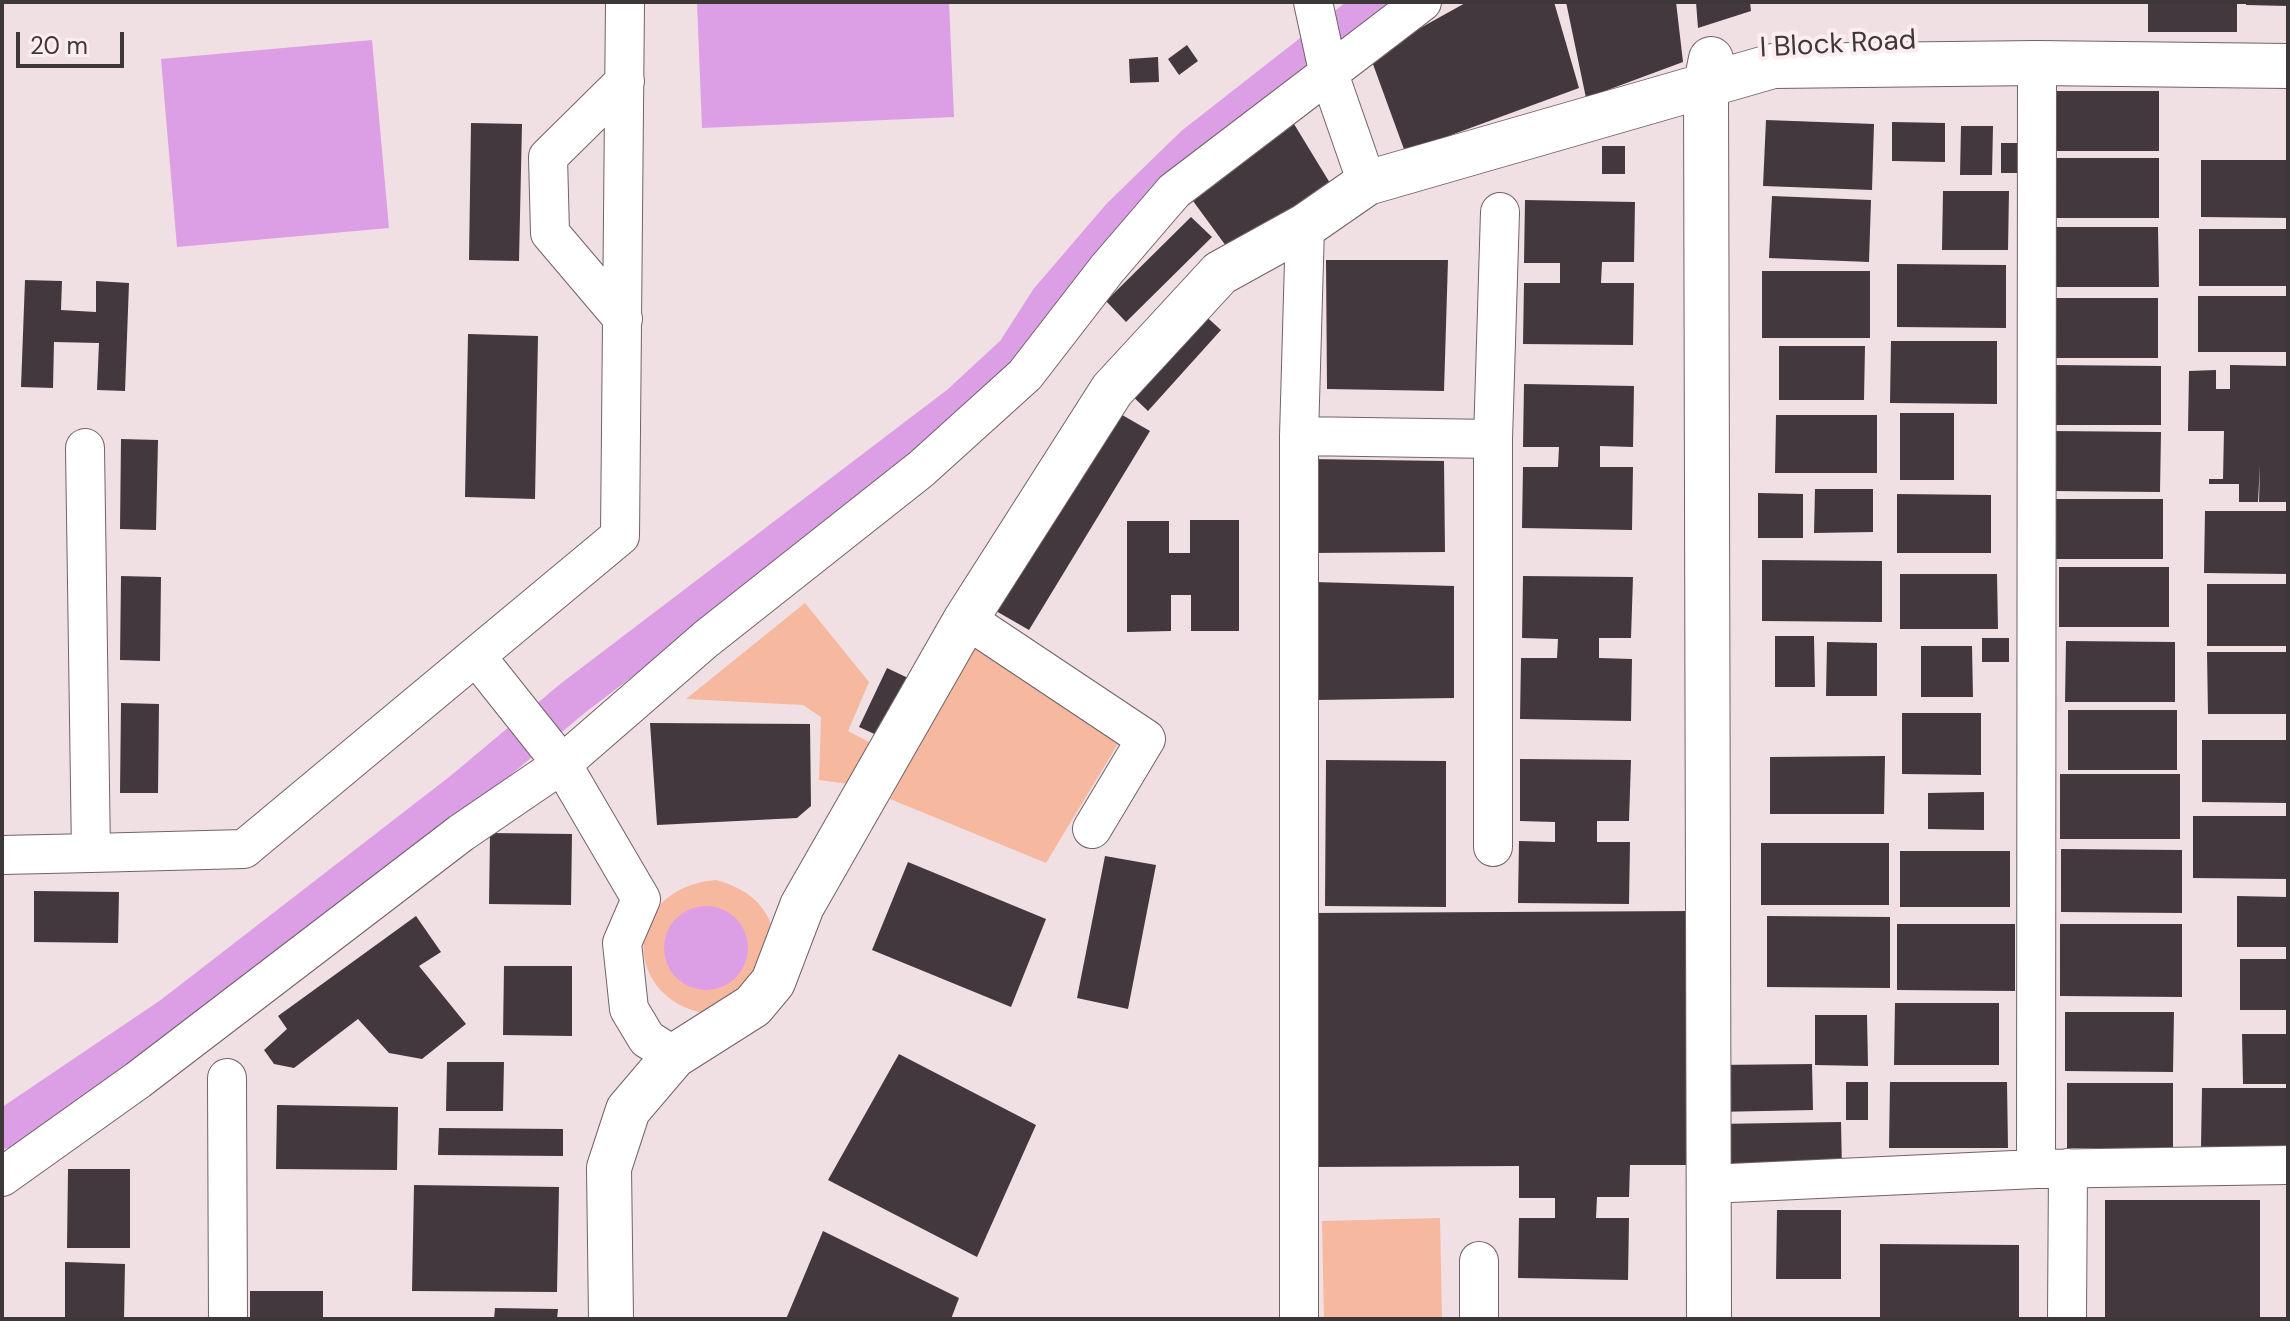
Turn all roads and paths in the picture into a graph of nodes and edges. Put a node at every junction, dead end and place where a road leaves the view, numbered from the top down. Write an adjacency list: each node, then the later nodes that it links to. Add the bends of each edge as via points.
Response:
1 (625, 2): 8 (street)
2 (1313, 2): 7 (street)
3 (1422, 2): 7 (street)
4 (2288, 42): 9 (street, I Block Road, via 1774,42 1709,60)
5 (2037, 63): 6 (street, I Block Road); 9 (street, I Block Road, via 1773,66); 27 (street)
6 (2288, 66)
7 (1328, 69): 10 (street); 19 (street, via 1174,191 1025,375 921,469 706,639)
8 (625, 81): 13 (street); 13 (street, via 548,157 550,233)
9 (1706, 83): 10 (street); 29 (street)
10 (1367, 183): 12 (street)
11 (1500, 212): 15 (street)
12 (1305, 226): 14 (street); 17 (street, via 1220,273 1112,390)
13 (623, 319): 18 (street, via 620,536)
14 (1299, 436): 15 (street); 33 (street)
15 (1493, 439): 21 (street)
16 (85, 448): 22 (street)
17 (966, 619): 20 (street, via 1146,739); 24 (street, via 802,906 773,982 753,1006)
18 (476, 656): 19 (street); 22 (street, via 244,849)
19 (562, 764): 24 (street, via 641,899 622,943 629,1009 647,1039); 28 (street, via 461,833)
20 (1092, 829)
21 (1493, 847)
22 (91, 853): 23 (street)
23 (2, 855)
24 (674, 1056): 32 (street, via 628,1110 609,1168)
25 (227, 1078): 31 (street)
26 (2288, 1165): 27 (street)
27 (2052, 1168): 29 (street); 36 (street)
28 (2, 1177)
29 (1709, 1184): 35 (street)
30 (1479, 1261): 34 (street)
31 (228, 1319)
32 (611, 1319)
33 (1299, 1319)
34 (1479, 1319)
35 (1709, 1319)
36 (2067, 1319)

